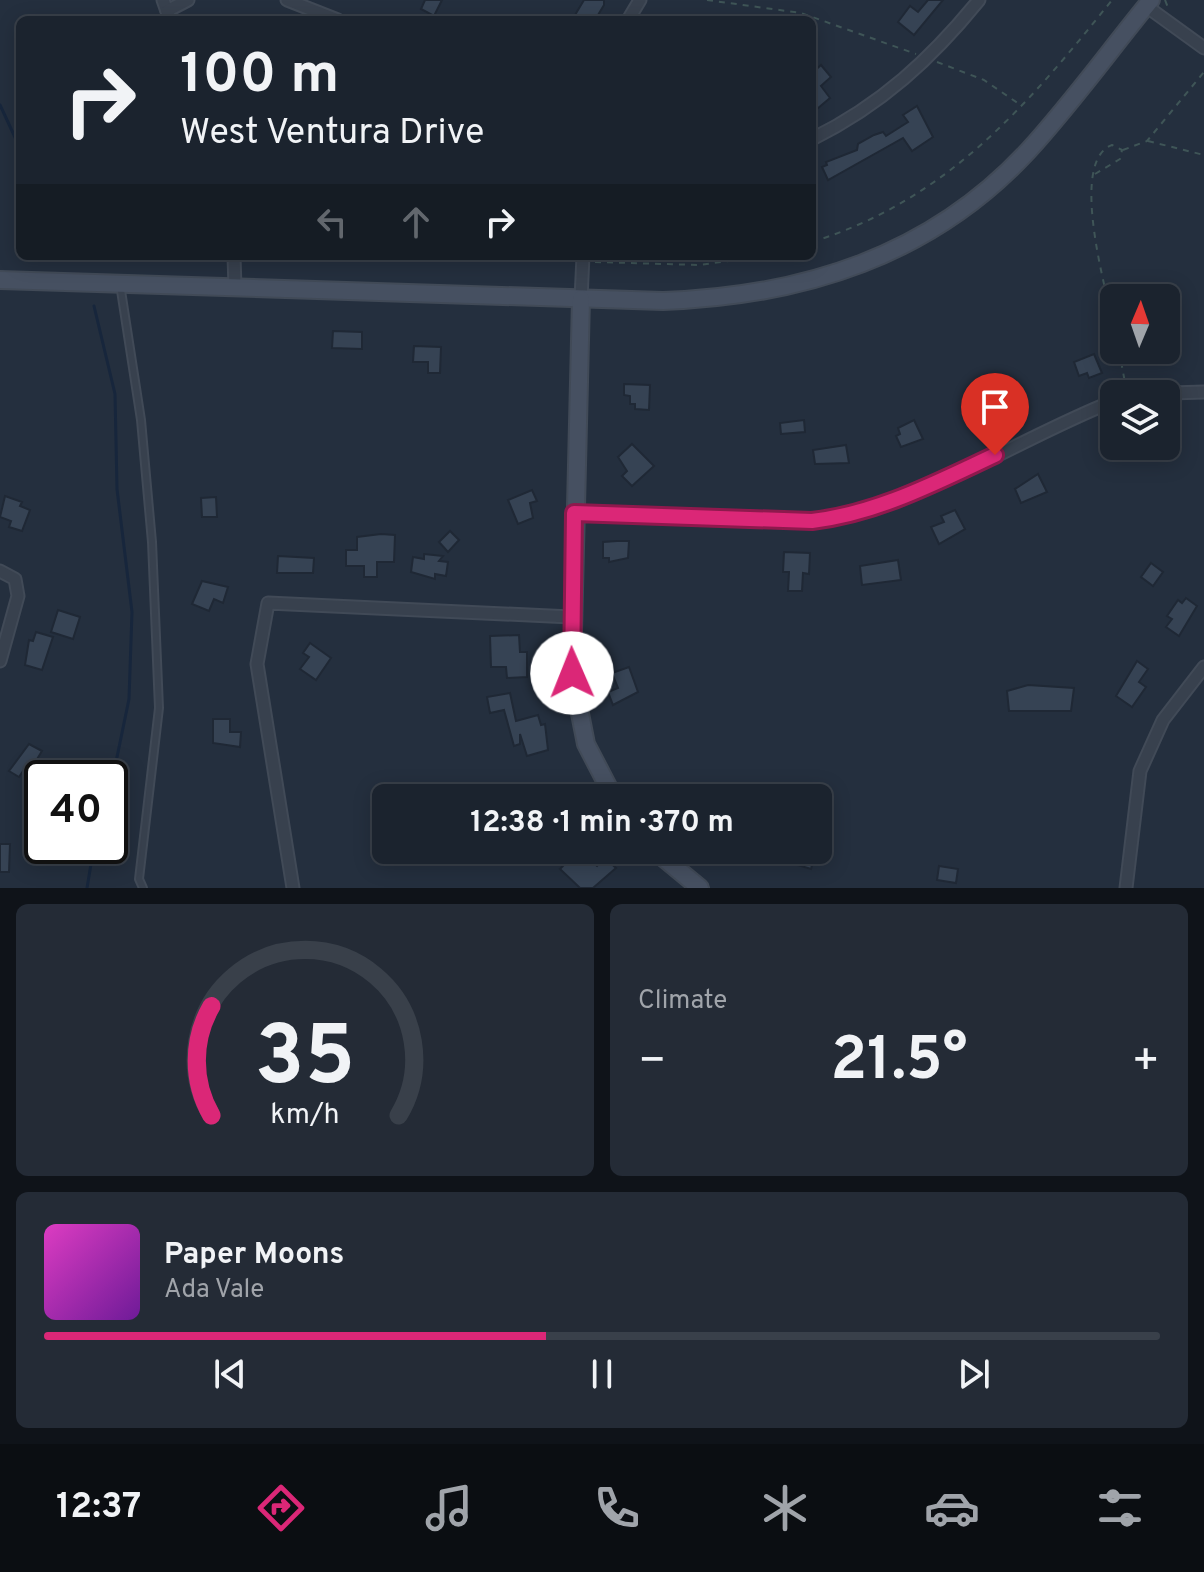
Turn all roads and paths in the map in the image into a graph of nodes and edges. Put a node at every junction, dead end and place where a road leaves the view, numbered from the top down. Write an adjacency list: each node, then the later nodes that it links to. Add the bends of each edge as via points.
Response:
1 (188, 0): 7 (street)
2 (287, 0): 8 (street)
3 (707, 0): 9 (path)
4 (979, 0): 12 (street)
5 (1112, 0): 14 (path)
6 (1148, 3): 11 (street); 29 (main road, via 1027,152 944,222 856,267 757,294 663,301)
7 (167, 10)
8 (328, 16)
9 (809, 16)
10 (816, 18): 12 (path)
11 (1204, 48)
12 (929, 59): 14 (path, via 984,80); 15 (street, via 856,117)
13 (1204, 72): 16 (path)
14 (1023, 107): 20 (path, via 935,184)
15 (816, 137)
16 (1147, 141): 17 (path); 18 (path)
17 (1122, 150): 19 (path, via 1120,159); 19 (path, via 1106,148)
18 (1204, 155)
19 (1095, 174): 27 (path, via 1090,200)
20 (816, 240)
21 (234, 260): 28 (street)
22 (582, 260): 29 (street)
23 (602, 260): 24 (path, via 699,265)
24 (736, 260)
25 (0, 280): 26 (main road)
26 (120, 284): 28 (main road); 40 (lane, via 141,420 159,708 139,879)
27 (1106, 284)
28 (235, 288): 29 (main road)
29 (581, 299): 33 (main road)
30 (1204, 392): 31 (street)
31 (1180, 393)
32 (1100, 407): 33 (street, via 851,517 812,521)
33 (574, 513): 35 (main road)
34 (0, 571): 36 (street, via 15,579 18,596)
35 (571, 617): 38 (main road, via 578,714); 41 (street, via 268,603 257,664)
36 (0, 661)
37 (1204, 667): 43 (street, via 1163,720 1140,771)
38 (607, 784)
39 (671, 864): 42 (main road)
40 (143, 888)
41 (293, 888)
42 (700, 888)
43 (1126, 888)

